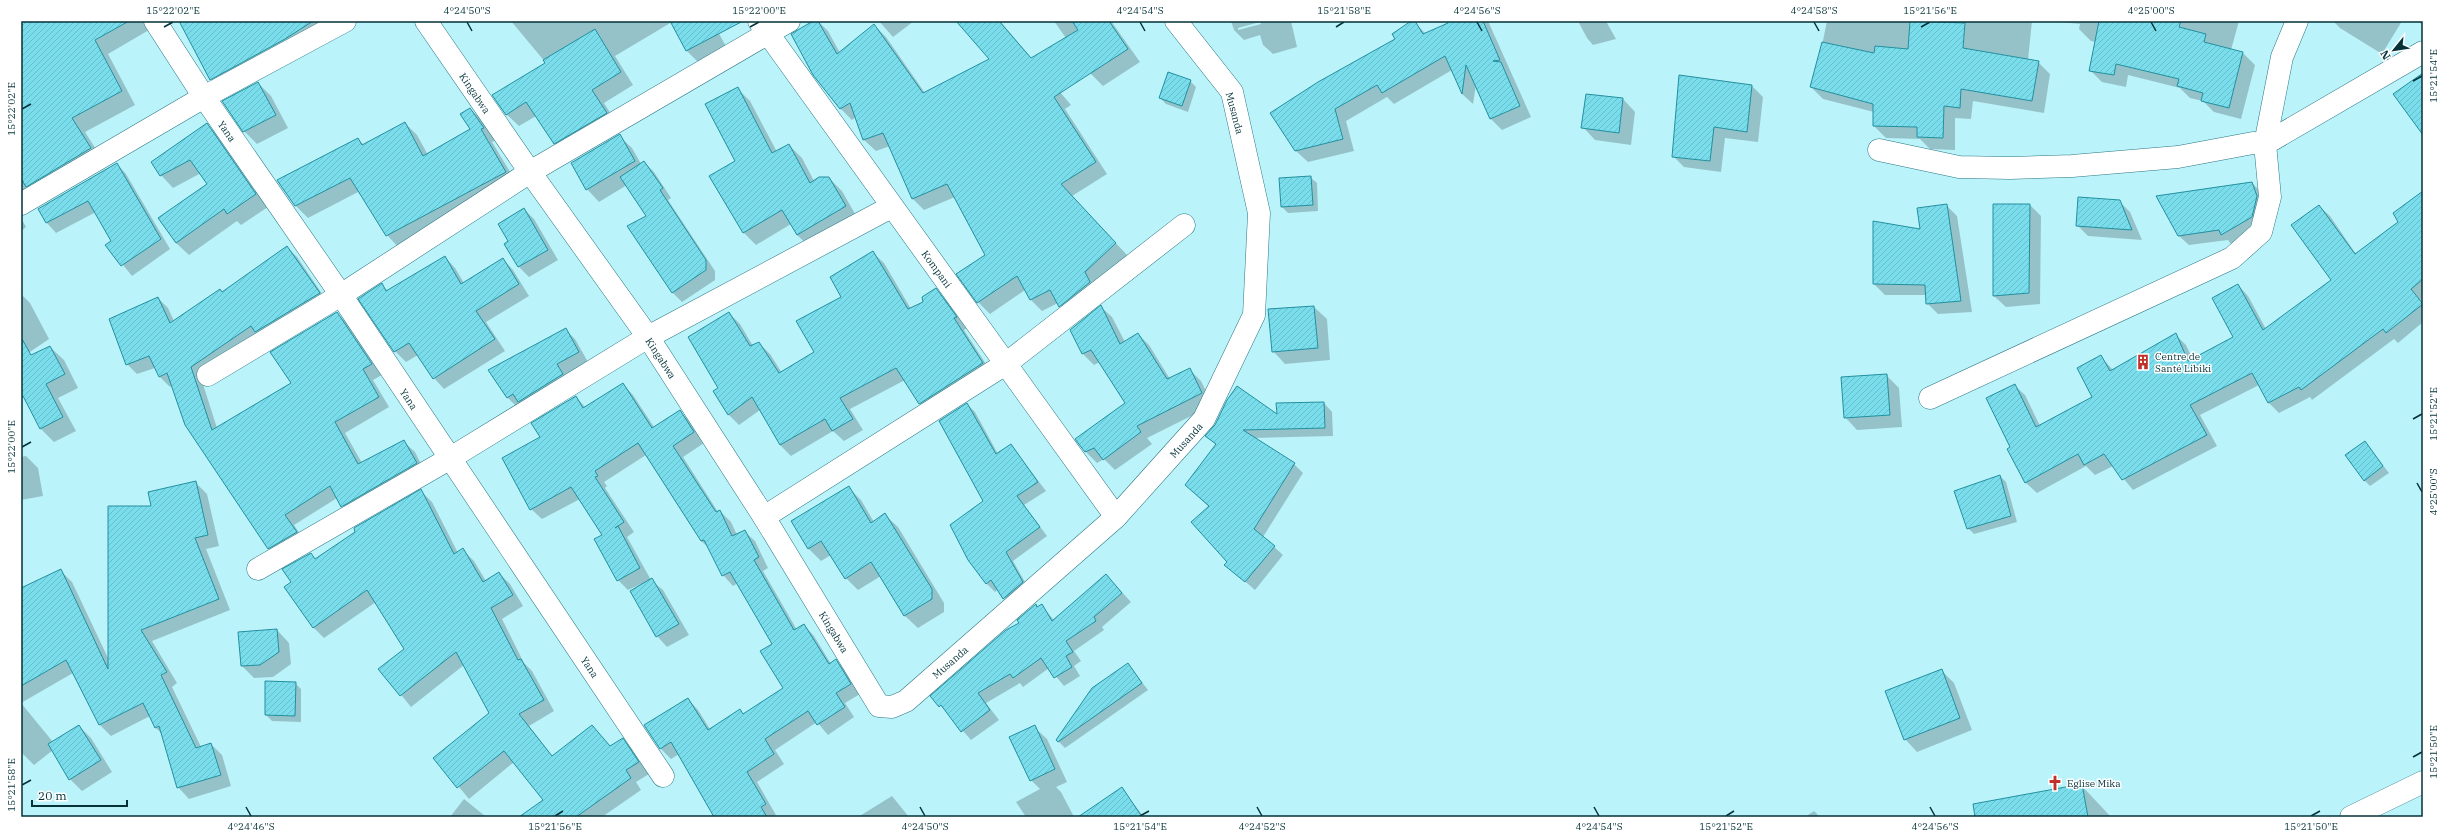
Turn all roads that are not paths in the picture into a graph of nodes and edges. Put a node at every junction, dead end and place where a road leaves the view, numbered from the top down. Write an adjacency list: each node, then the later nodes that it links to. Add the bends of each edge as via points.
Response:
1 (155, 21): 9 (street, Yana)
2 (345, 21): 9 (street)
3 (426, 21): 12 (street, Kingabwa)
4 (789, 21): 7 (street)
5 (1176, 21): 23 (street, Musanda, via 1232,92 1259,213 1254,315 1204,419)
6 (2297, 21): 10 (street, via 2282,57)
7 (764, 27): 12 (street); 14 (street, Kompani)
8 (2423, 52): 10 (street)
9 (204, 97): 13 (street); 16 (street, Yana)
10 (2264, 144): 11 (street, via 2253,143 2178,157 2072,166 2010,168 1959,167); 20 (street, via 2270,197 2261,232 2232,258)
11 (1878, 150)
12 (530, 172): 16 (street); 17 (street, Kingabwa)
13 (21, 204)
14 (891, 206): 17 (street); 18 (street, Kompani)
15 (1184, 226): 18 (street)
16 (341, 295): 19 (street); 21 (street, Yana)
17 (648, 337): 21 (street); 22 (street, Kingabwa)
18 (1007, 364): 22 (street); 23 (street, Kompani)
19 (208, 375)
20 (1930, 398)
21 (449, 459): 24 (street); 26 (street, Yana)
22 (764, 517): 25 (street, Kingabwa)
23 (1116, 517): 25 (street, Musanda, via 906,701 892,707)
24 (258, 569)
25 (879, 706)
26 (663, 776)
27 (2423, 782): 28 (street)
28 (2351, 817)

